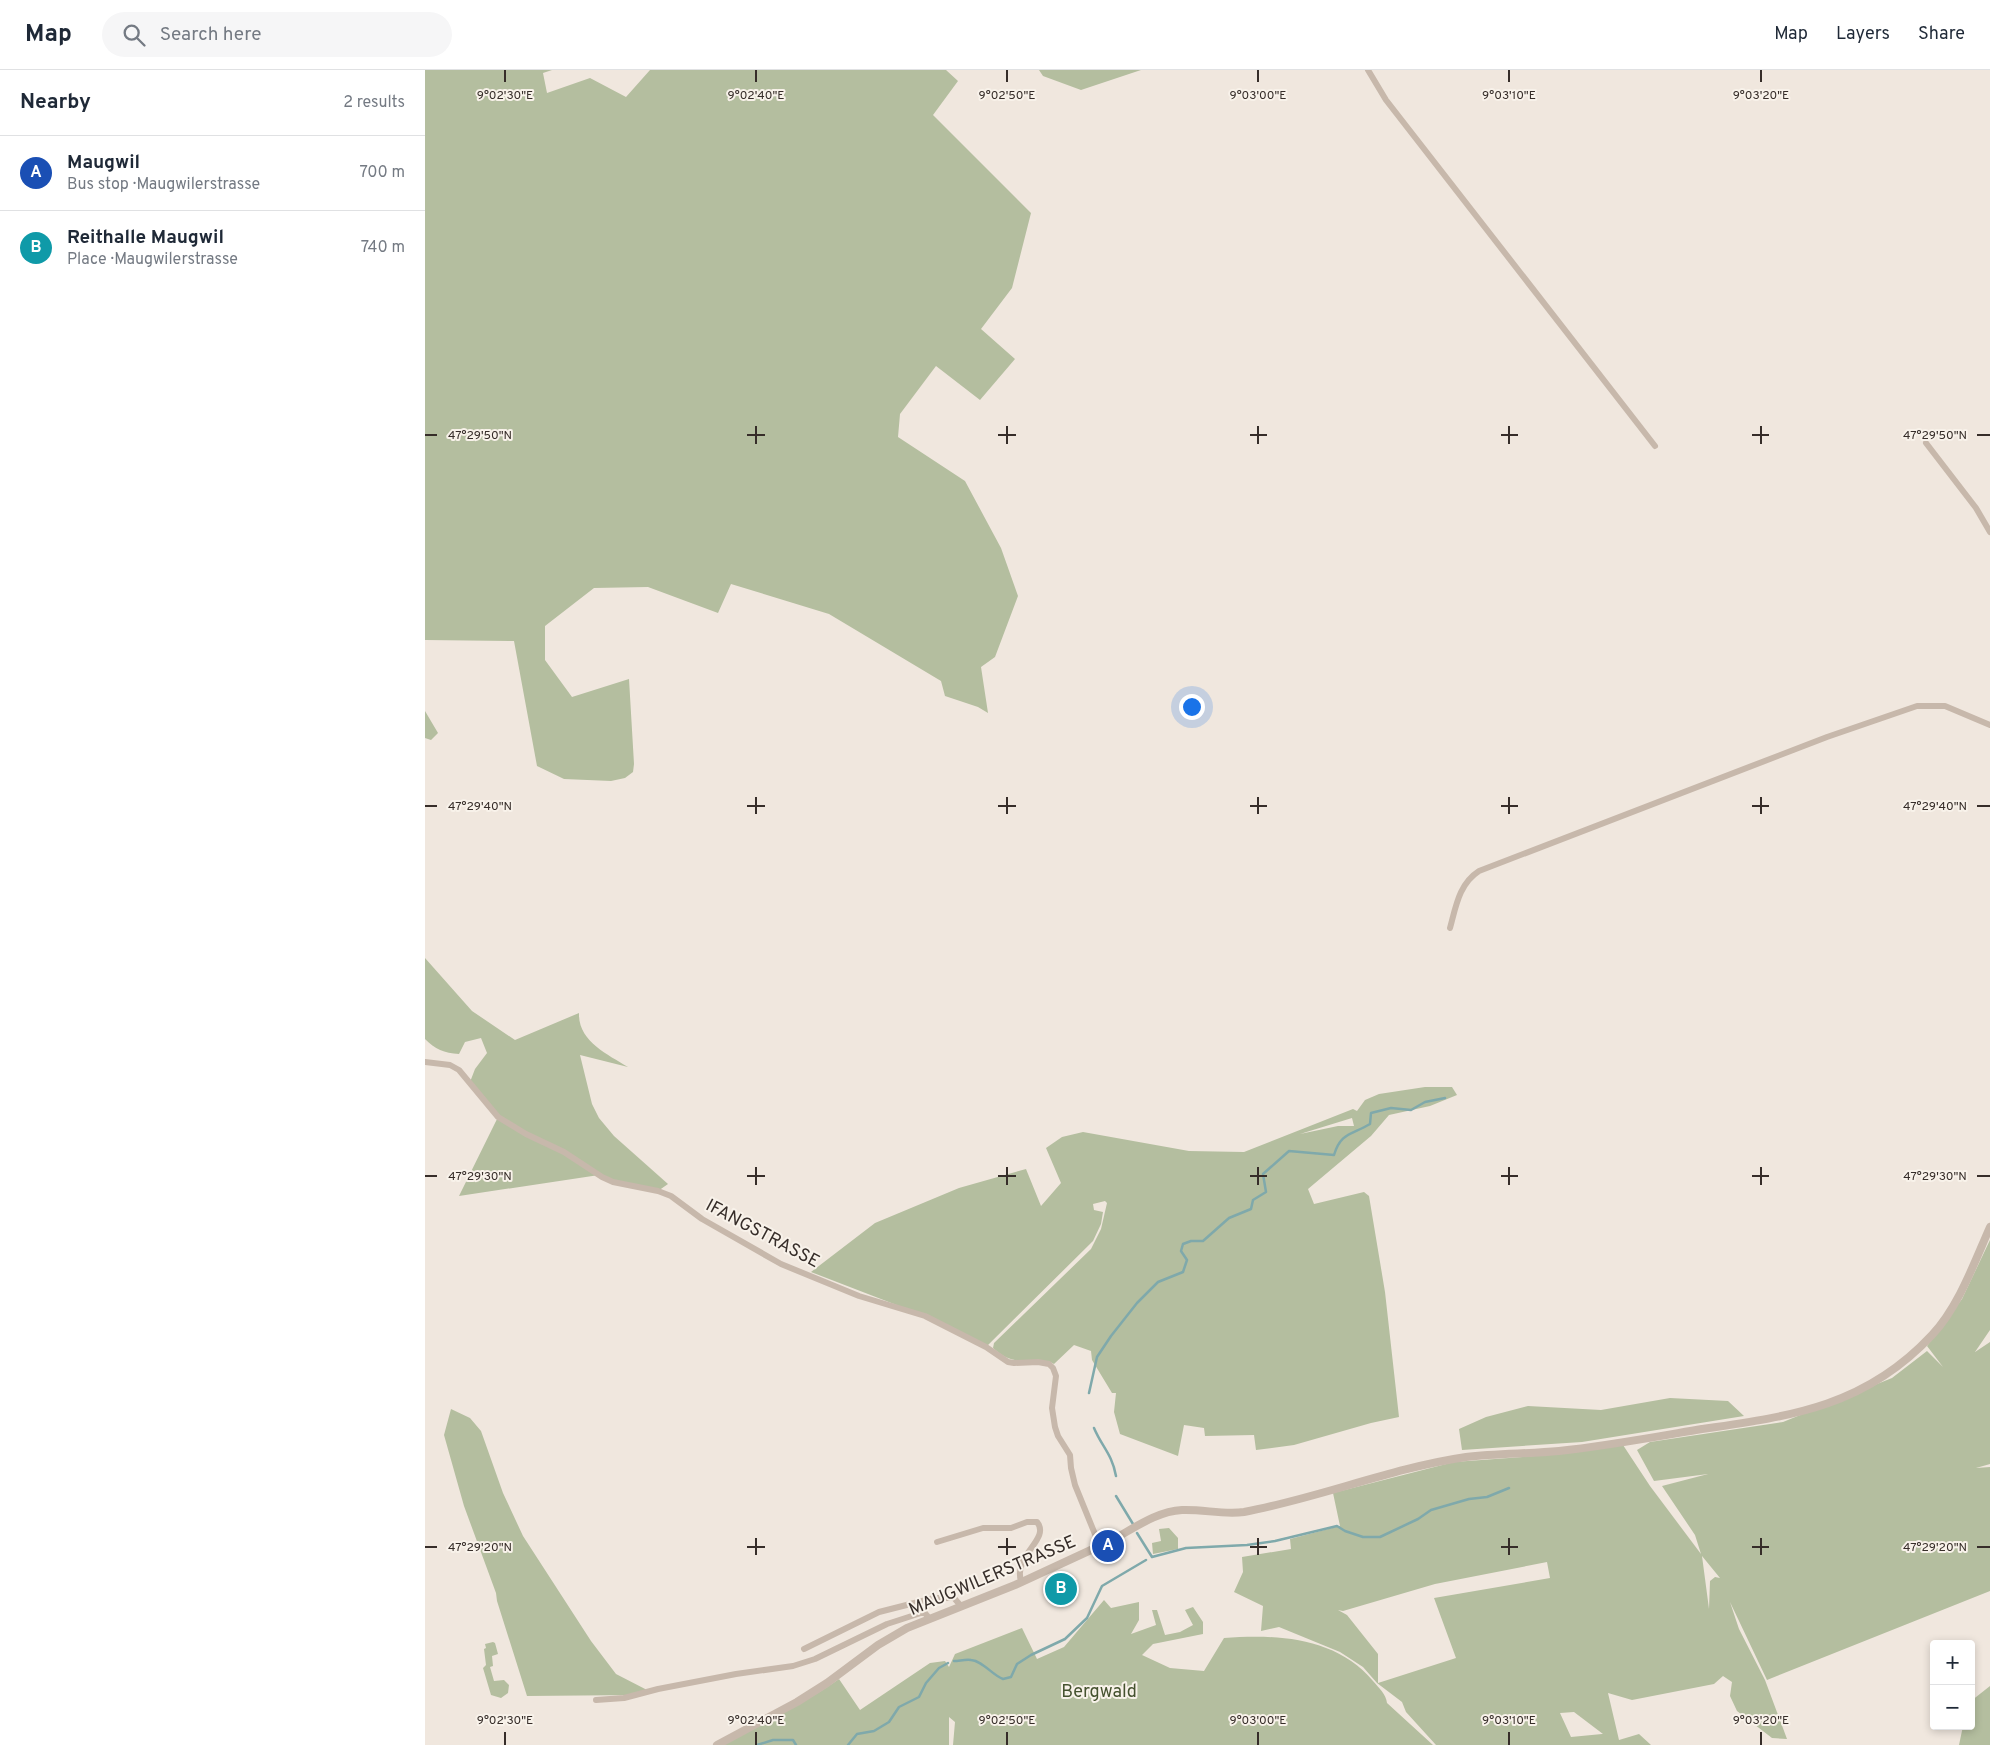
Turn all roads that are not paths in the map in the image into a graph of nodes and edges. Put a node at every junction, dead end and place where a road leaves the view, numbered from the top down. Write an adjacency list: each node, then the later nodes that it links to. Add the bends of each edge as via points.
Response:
1 (1368, 70): 3 (street, via 1386,100)
2 (1926, 443): 4 (street, via 1976,508)
3 (1655, 446)
4 (1990, 532)
5 (1990, 725): 6 (street, via 1951,707 1925,705 1827,737 1479,871 1462,889)
6 (1450, 928)
7 (425, 1062): 10 (street, IFANGSTRASSE, via 450,1065 459,1070 498,1117 564,1152 602,1177 671,1196 702,1219 781,1264 859,1296 925,1316 1008,1362 1049,1364 1056,1376 1052,1401 1058,1436 1070,1455 1075,1485)
8 (1990, 1227): 10 (street, MAUGWILERSTRASSE, via 1963,1286 1933,1333 1903,1363 1869,1385 1830,1403 1790,1415 1626,1441 1558,1451 1450,1460 1244,1512 1172,1511)
9 (937, 1542): 11 (street, via 983,1528 1011,1528 1037,1522 1041,1534 1021,1563)
10 (1099, 1544): 11 (street, MAUGWILERSTRASSE)
11 (1021, 1581): 12 (street, MAUGWILERSTRASSE)
12 (961, 1606): 13 (street, MAUGWILERSTRASSE); 14 (street, via 953,1598 940,1597 893,1607)
13 (929, 1618): 15 (street, via 924,1612 915,1614 793,1666 736,1674 624,1698); 16 (street, MAUGWILERSTRASSE, via 892,1636 797,1702)
14 (804, 1649)
15 (596, 1700)
16 (717, 1745)

